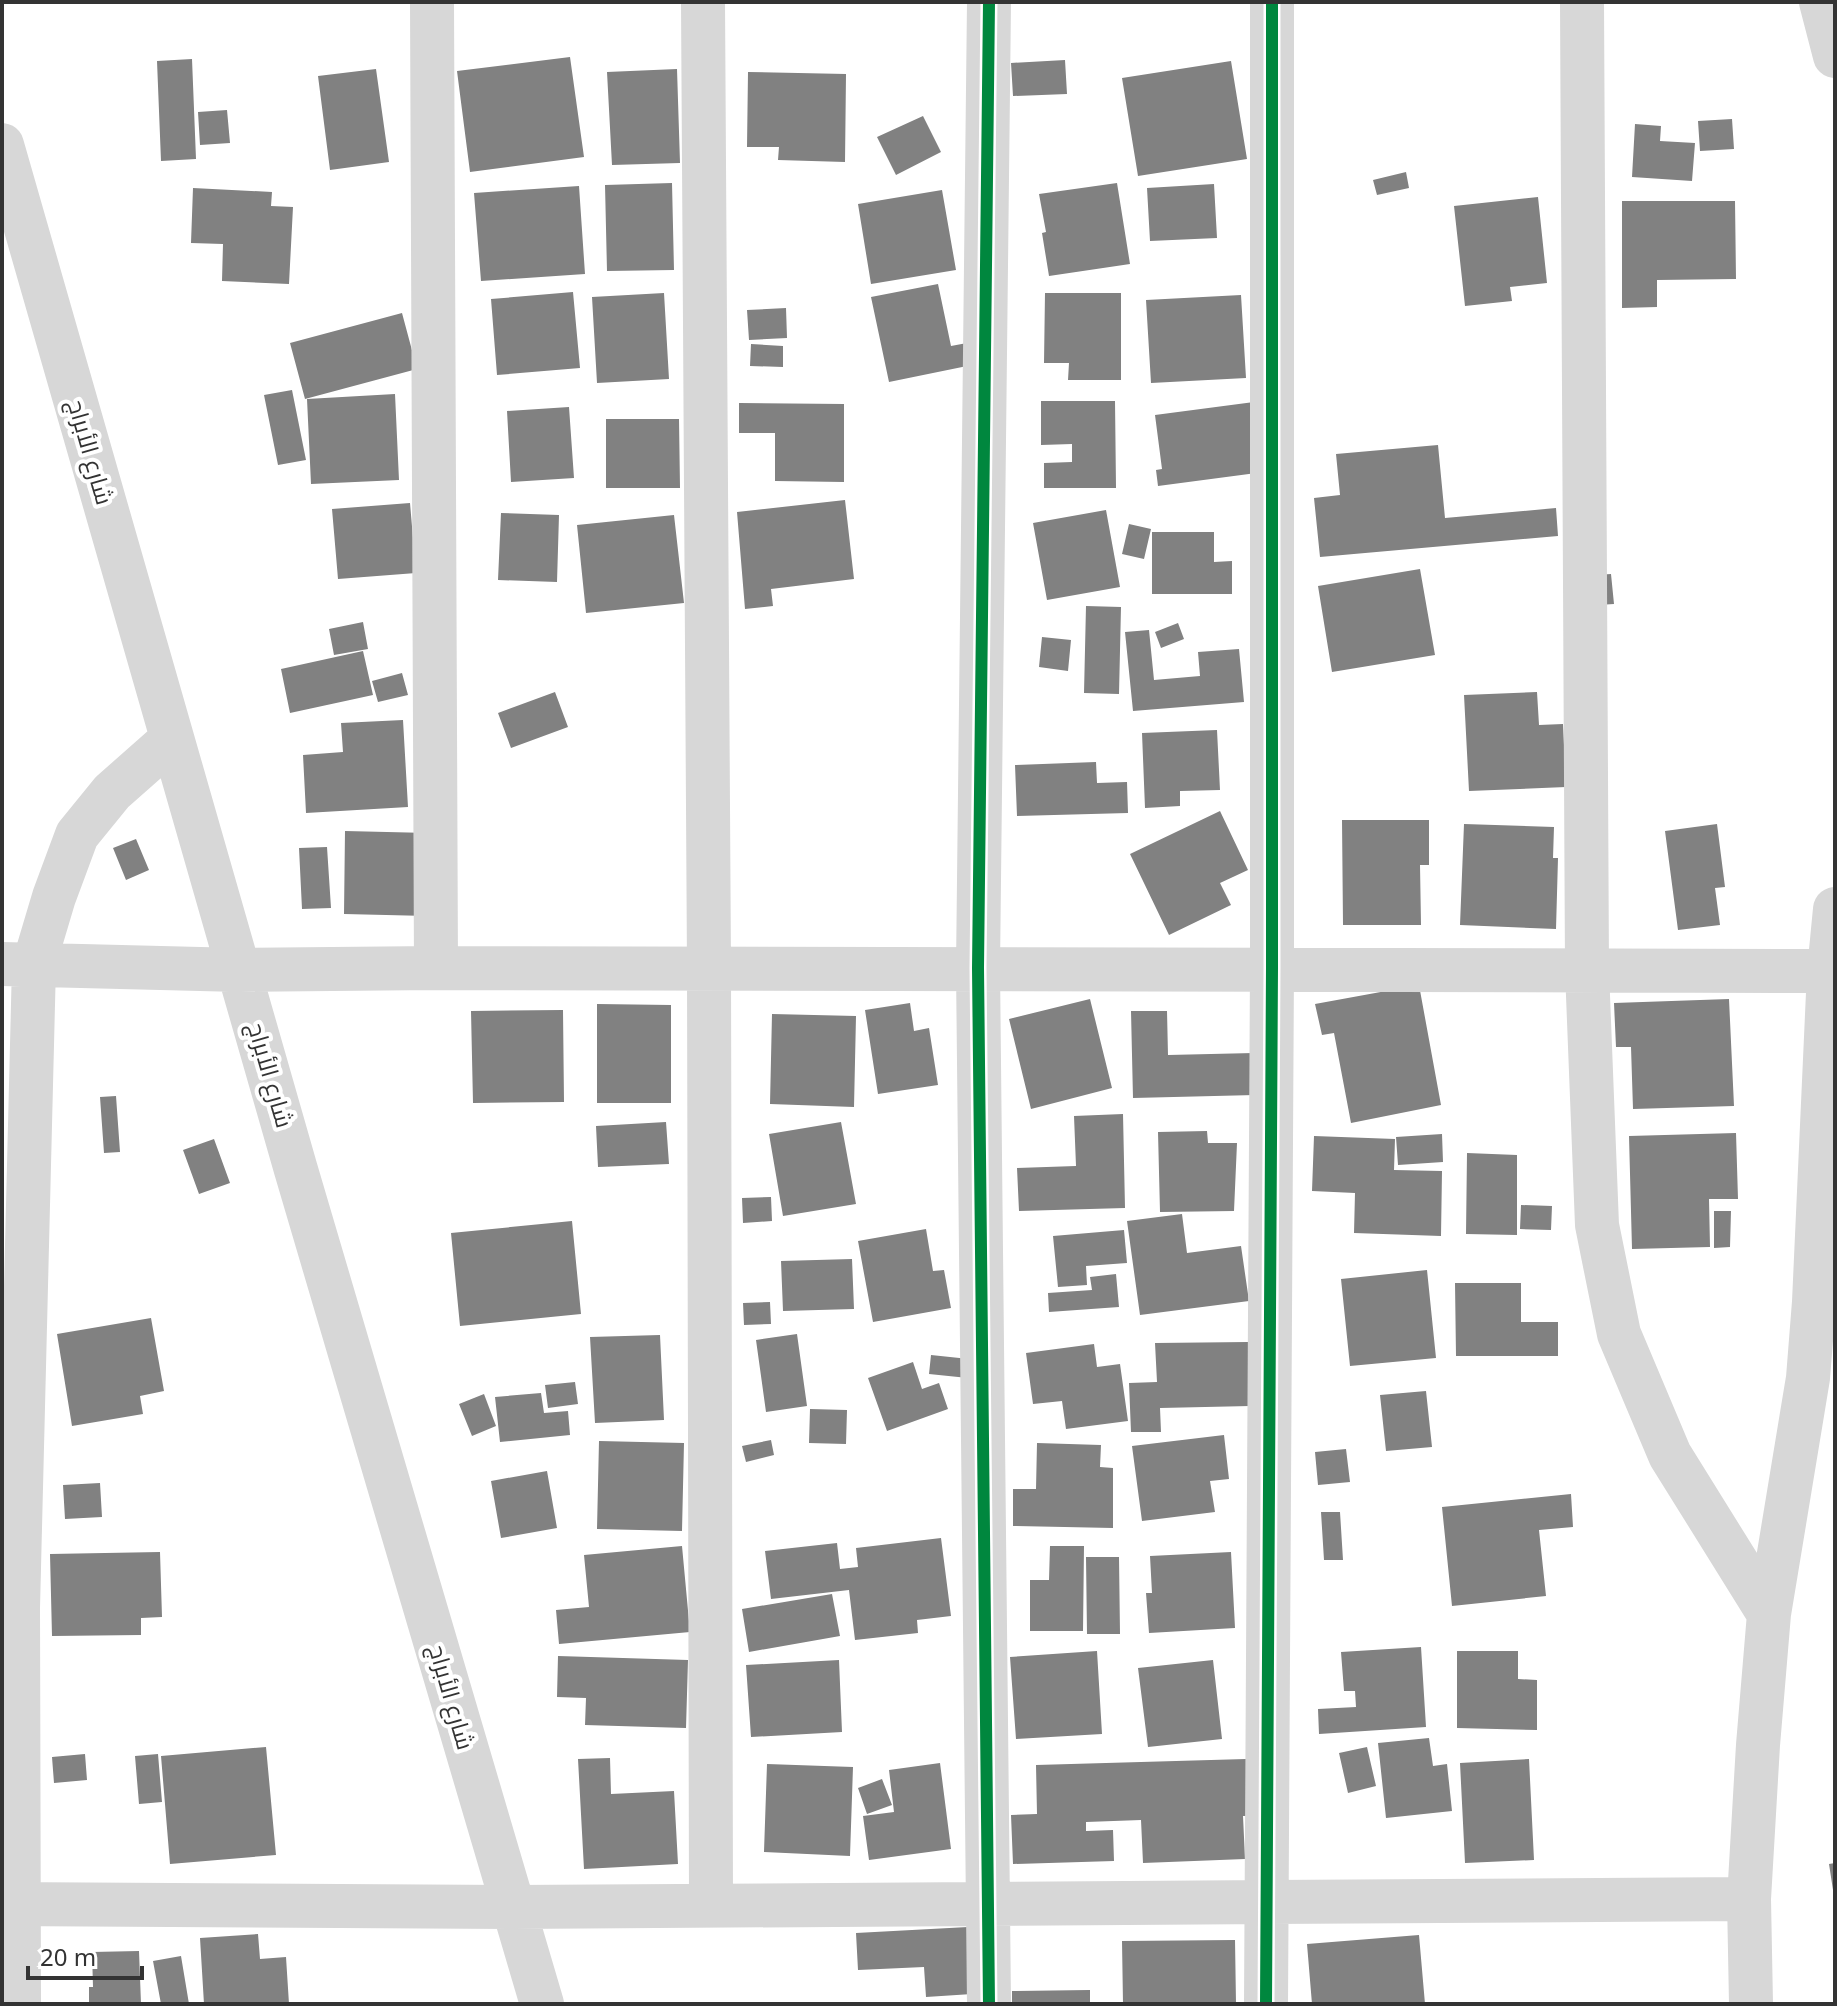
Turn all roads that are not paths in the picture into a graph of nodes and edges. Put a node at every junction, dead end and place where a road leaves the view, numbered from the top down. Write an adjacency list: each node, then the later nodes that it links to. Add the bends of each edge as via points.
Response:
1 (432, 2): 13 (street)
2 (703, 2): 12 (street)
3 (989, 2): 14 (street)
4 (1272, 2): 15 (street)
5 (1582, 2): 17 (street)
6 (1821, 2): 7 (street)
7 (1835, 56)
8 (2, 145): 9 (street, شارع الأبراج)
9 (172, 739): 11 (street, via 112,792 77,835 54,897); 16 (street, شارع الأبراج)
10 (1835, 909): 18 (street)
11 (18, 964): 16 (street); 22 (street, via 18,1593)
12 (709, 967): 13 (street); 14 (street); 24 (street)
13 (436, 968): 16 (street)
14 (978, 968): 15 (street); 23 (street)
15 (1272, 968): 17 (street); 21 (street)
16 (240, 970): 25 (street, شارع الأبراج)
17 (1587, 970): 18 (street); 19 (street, via 1597,1225 1619,1334 1670,1455)
18 (1829, 971): 19 (street, via 1808,1378)
19 (1769, 1614): 20 (street)
20 (1749, 1899): 21 (street); 30 (street)
21 (1265, 1902): 23 (street); 29 (street)
22 (10, 1904): 25 (street); 26 (street)
23 (989, 1904): 24 (street); 28 (street)
24 (711, 1905): 25 (street)
25 (513, 1907): 27 (street, شارع الأبراج)
26 (19, 2004)
27 (542, 2004)
28 (989, 2004)
29 (1266, 2004)
30 (1751, 2004)

